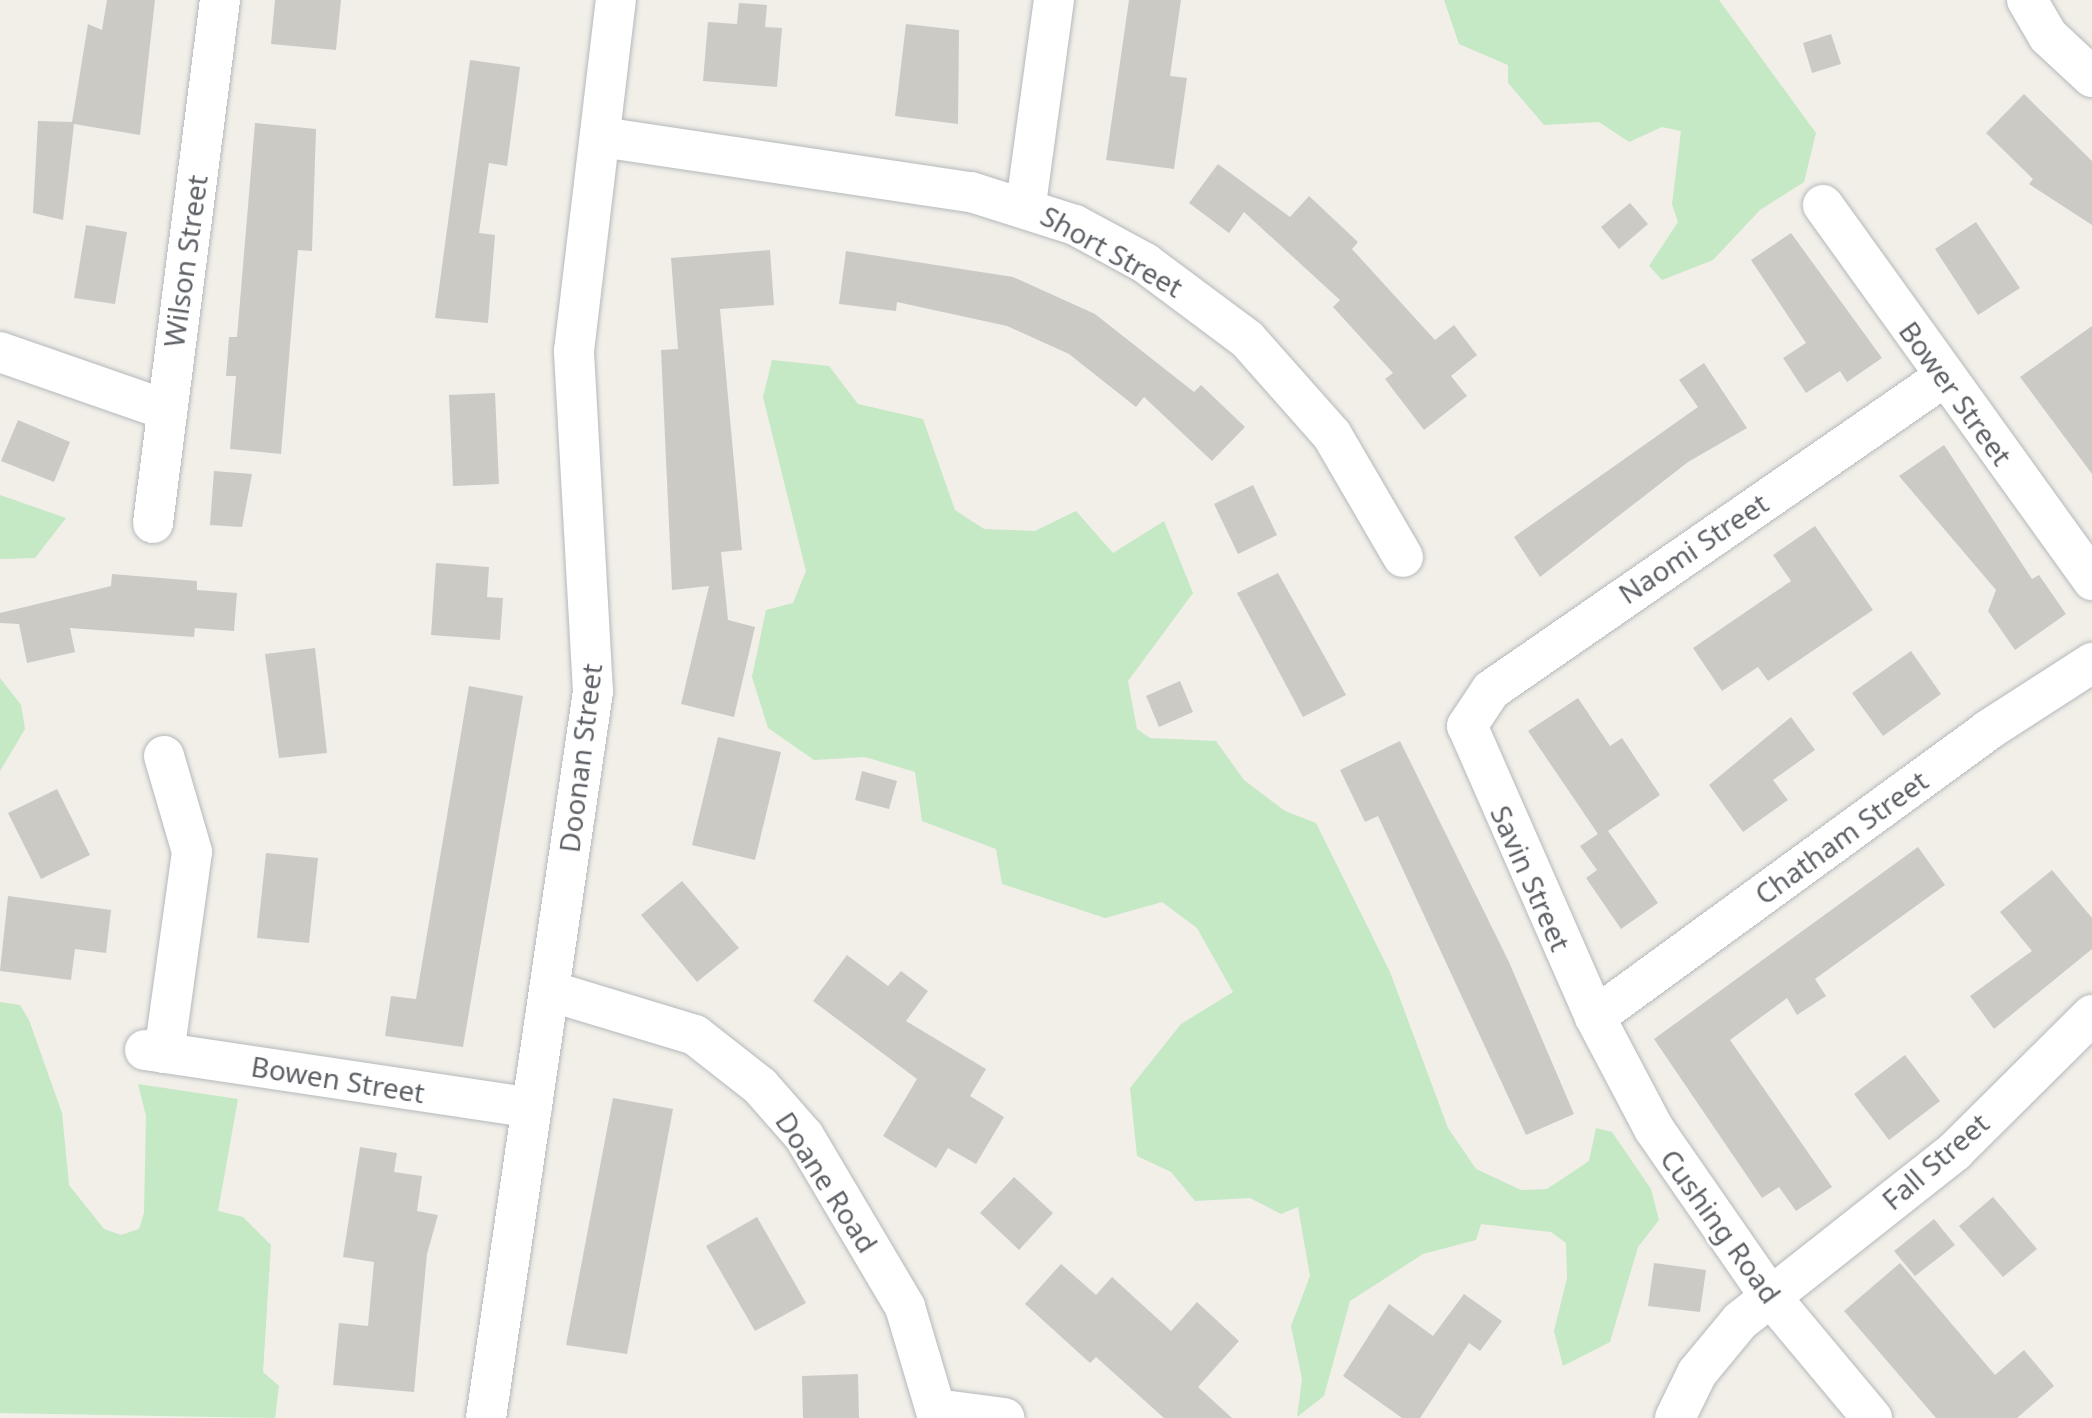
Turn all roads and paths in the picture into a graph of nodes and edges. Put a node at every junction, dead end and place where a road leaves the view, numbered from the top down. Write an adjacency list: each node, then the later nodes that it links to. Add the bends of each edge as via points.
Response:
1 (220, 0): 11 (street, Wilson Street)
2 (616, 0): 6 (street, Doonan Street)
3 (1054, 0): 7 (street)
4 (2027, 0): 5 (street, via 2048,36)
5 (2092, 77)
6 (601, 137): 7 (street, Short Street); 18 (street, Doonan Street, via 574,351 593,692)
7 (1026, 204): 13 (street, Short Street, via 1145,263 1247,339 1332,435)
8 (1823, 205): 10 (street, Bower Street)
9 (0, 352): 11 (street)
10 (1944, 377): 14 (street, Bower Street); 16 (street, Naomi Street, via 1491,690 1468,719)
11 (164, 409): 12 (street, Wilson Street)
12 (153, 523)
13 (1403, 557)
14 (2092, 580)
15 (2092, 663): 20 (street, Chatham Street, via 1988,730)
16 (1469, 738): 20 (street, Savin Street)
17 (164, 756): 21 (street, Bowen Street, via 192,852 155,1051)
18 (553, 992): 21 (street, Doonan Street); 23 (street, Doane Road, via 695,1035 760,1086 804,1136 897,1293)
19 (2092, 1015): 22 (street, Fall Street, via 1955,1151)
20 (1595, 1017): 22 (street, Cushing Road, via 1682,1177)
21 (532, 1108): 24 (street, Doonan Street)
22 (1769, 1295): 26 (street, Fall Street, via 1715,1347); 27 (street, Cushing Road)
23 (937, 1413): 25 (street)
24 (486, 1418)
25 (1004, 1418)
26 (1675, 1418)
27 (1872, 1418)

